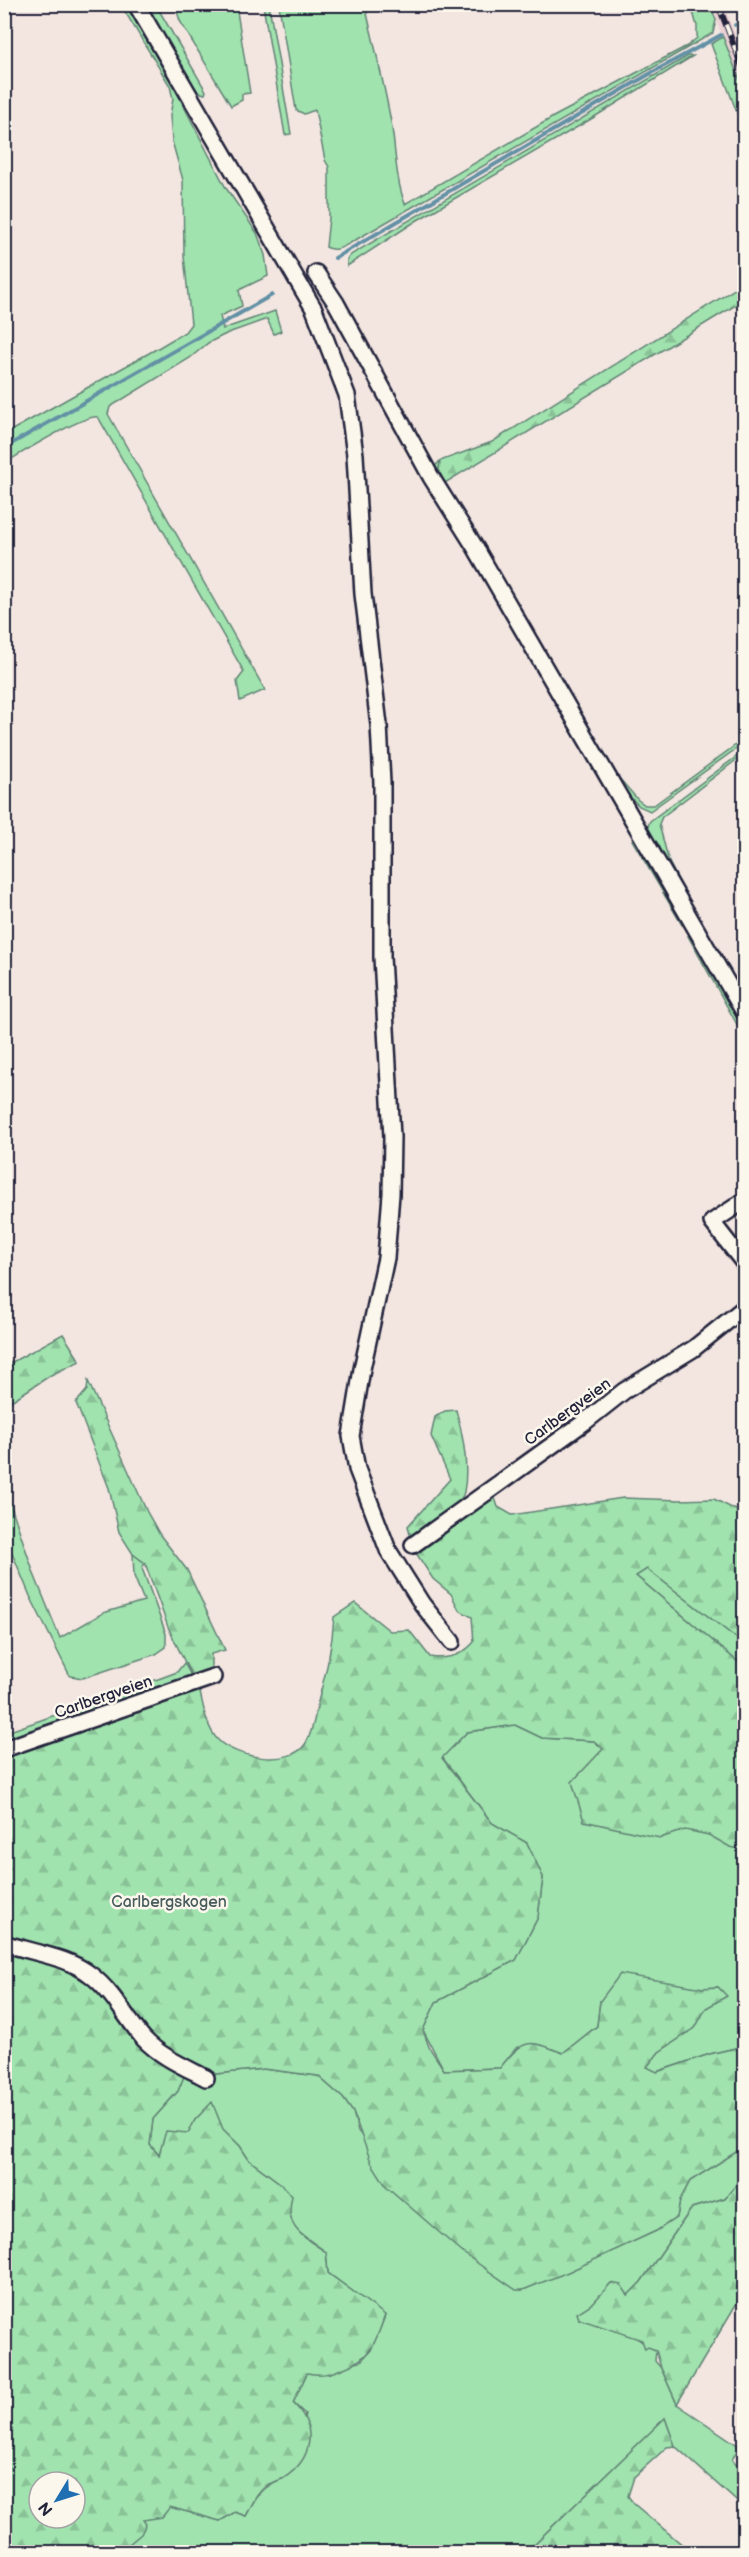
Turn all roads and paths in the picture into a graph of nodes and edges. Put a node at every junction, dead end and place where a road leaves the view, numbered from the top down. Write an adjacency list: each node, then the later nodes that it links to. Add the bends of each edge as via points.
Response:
1 (136, 4): 8 (street, via 314,309 347,395 355,455 363,594 379,725 382,957 392,1137 386,1258 351,1436 357,1469 388,1550)
2 (316, 273): 3 (street)
3 (744, 1012)
4 (744, 1201): 5 (street, via 712,1222)
5 (744, 1263)
6 (744, 1308): 7 (street, Carlbergveien, via 693,1349 624,1391)
7 (412, 1545)
8 (452, 1642)
9 (213, 1677): 10 (street, Carlbergveien)
10 (4, 1749)
11 (4, 1943): 12 (street, via 86,1971 112,1996 145,2039 178,2064)
12 (206, 2078)

